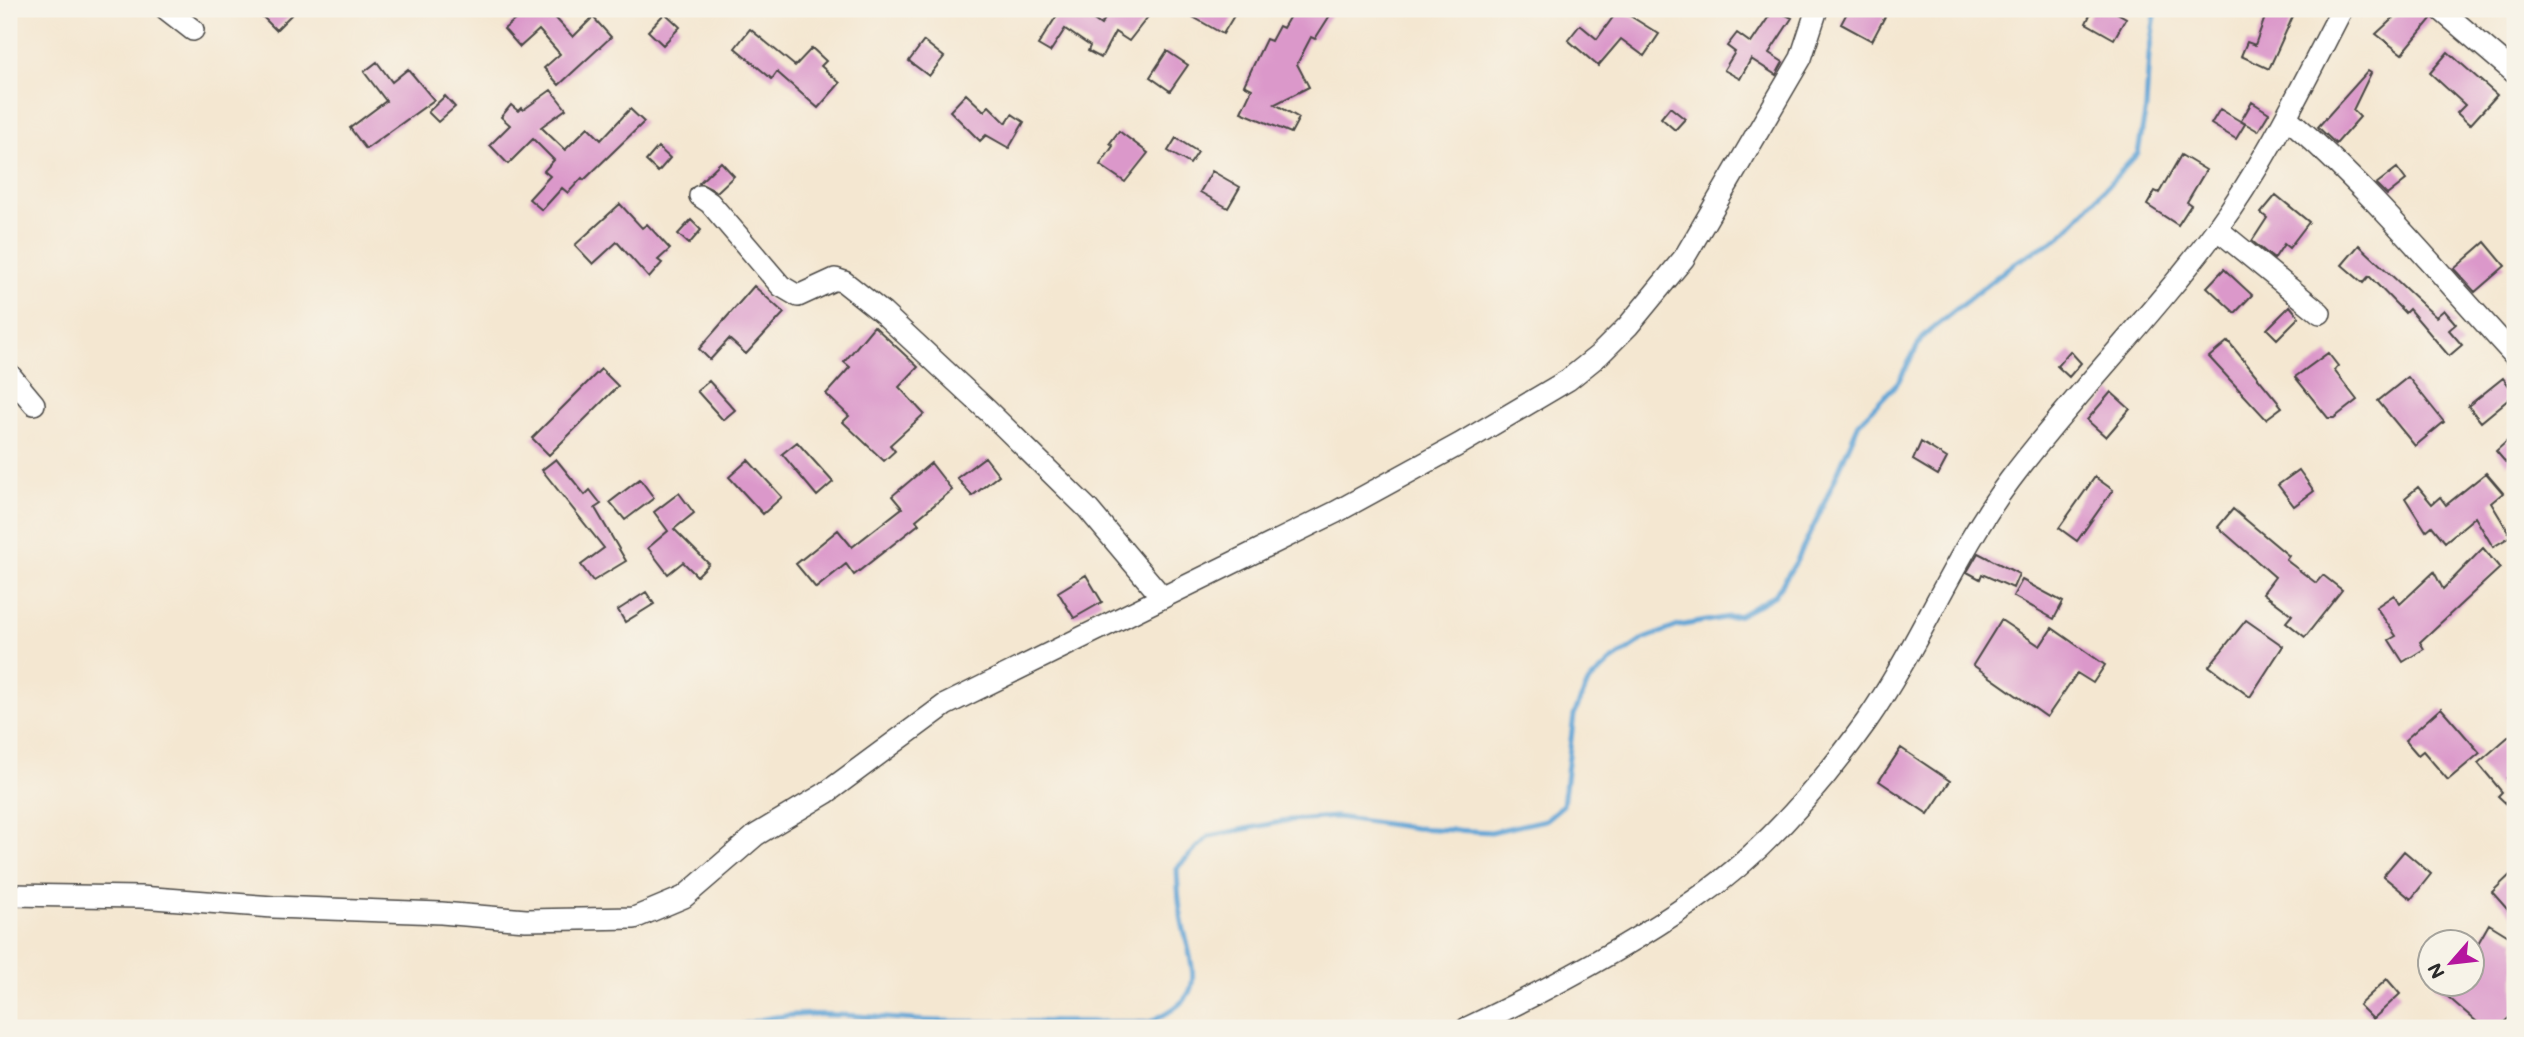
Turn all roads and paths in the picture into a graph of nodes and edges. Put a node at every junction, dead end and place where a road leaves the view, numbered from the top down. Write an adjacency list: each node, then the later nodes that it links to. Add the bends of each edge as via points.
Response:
1 (166, 9): 5 (street)
2 (1817, 9): 14 (street, via 1801,58 1684,258 1599,355 1568,380 1460,444 1336,512)
3 (2342, 9): 7 (street)
4 (2440, 9): 6 (street)
5 (193, 30)
6 (2515, 73)
7 (2286, 117): 9 (street); 11 (street, via 2390,217)
8 (700, 196): 14 (street, via 781,286 799,296 835,279 883,313 1088,509)
9 (2217, 229): 10 (street); 16 (street, via 2010,481 1973,534 1880,699 1812,792 1760,846 1696,900 1573,974)
10 (2320, 313)
11 (2515, 356)
12 (9, 374): 13 (street)
13 (34, 404)
14 (1162, 597): 15 (street, via 945,705 826,793 755,835 684,897 634,918 526,920 140,897)
15 (9, 895)
16 (1467, 1028)

